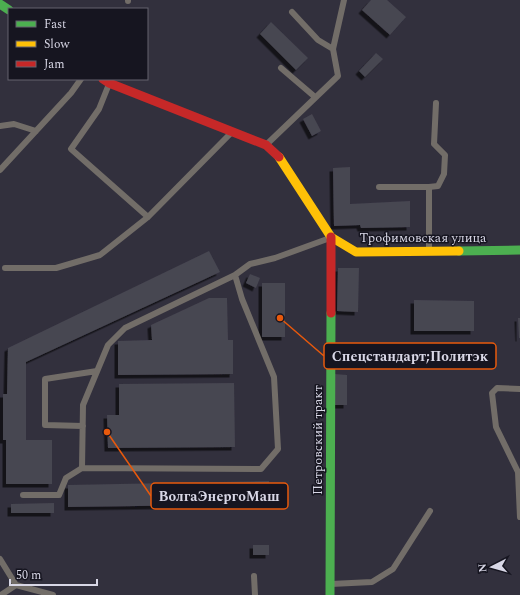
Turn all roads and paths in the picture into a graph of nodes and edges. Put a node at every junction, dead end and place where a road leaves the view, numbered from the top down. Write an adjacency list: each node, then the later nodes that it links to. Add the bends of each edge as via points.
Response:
1 (344, 0): 3 (lane)
2 (292, 12): 3 (lane, via 318,40)
3 (333, 49): 7 (lane, via 338,76)
4 (281, 68): 7 (lane)
5 (80, 80): 10 (lane)
6 (106, 81): 11 (street, Трофимовская улица); 16 (lane, via 99,109 71,149)
7 (315, 97): 12 (lane)
8 (436, 102): 14 (lane, via 434,144 445,155 444,174 438,186)
9 (0, 126): 10 (lane, via 14,124)
10 (36, 131): 13 (lane)
11 (232, 132): 12 (street, Трофимовская улица); 16 (lane)
12 (266, 145): 17 (street, Трофимовская улица, via 276,153 286,167)
13 (0, 170)
14 (429, 186): 15 (lane); 19 (lane)
15 (379, 187)
16 (148, 217): 20 (lane, via 100,255 56,268)
17 (331, 237): 19 (street, Трофимовская улица, via 356,252); 21 (lane, via 275,258 250,264); 31 (street, Петровский тракт)
18 (520, 250): 19 (street, Трофимовская улица)
19 (428, 252)
20 (5, 268)
21 (235, 274): 22 (lane, via 125,328 108,345); 25 (lane, via 242,299 274,377 278,449 261,469)
22 (97, 371): 24 (lane, via 83,405); 24 (lane, via 44,379 45,425)
23 (520, 389): 28 (lane, via 497,388 492,393 496,427 518,472)
24 (83, 426): 25 (lane)
25 (82, 468): 26 (lane, via 66,478 59,495)
26 (23, 495)
27 (430, 511): 31 (lane, via 393,569 372,582)
28 (520, 517)
29 (0, 559): 32 (lane)
30 (254, 576): 35 (lane)
31 (330, 584): 36 (street, Петровский тракт)
32 (16, 586): 33 (lane); 34 (lane)
33 (0, 595)
34 (53, 595)
35 (255, 595)
36 (330, 595)

